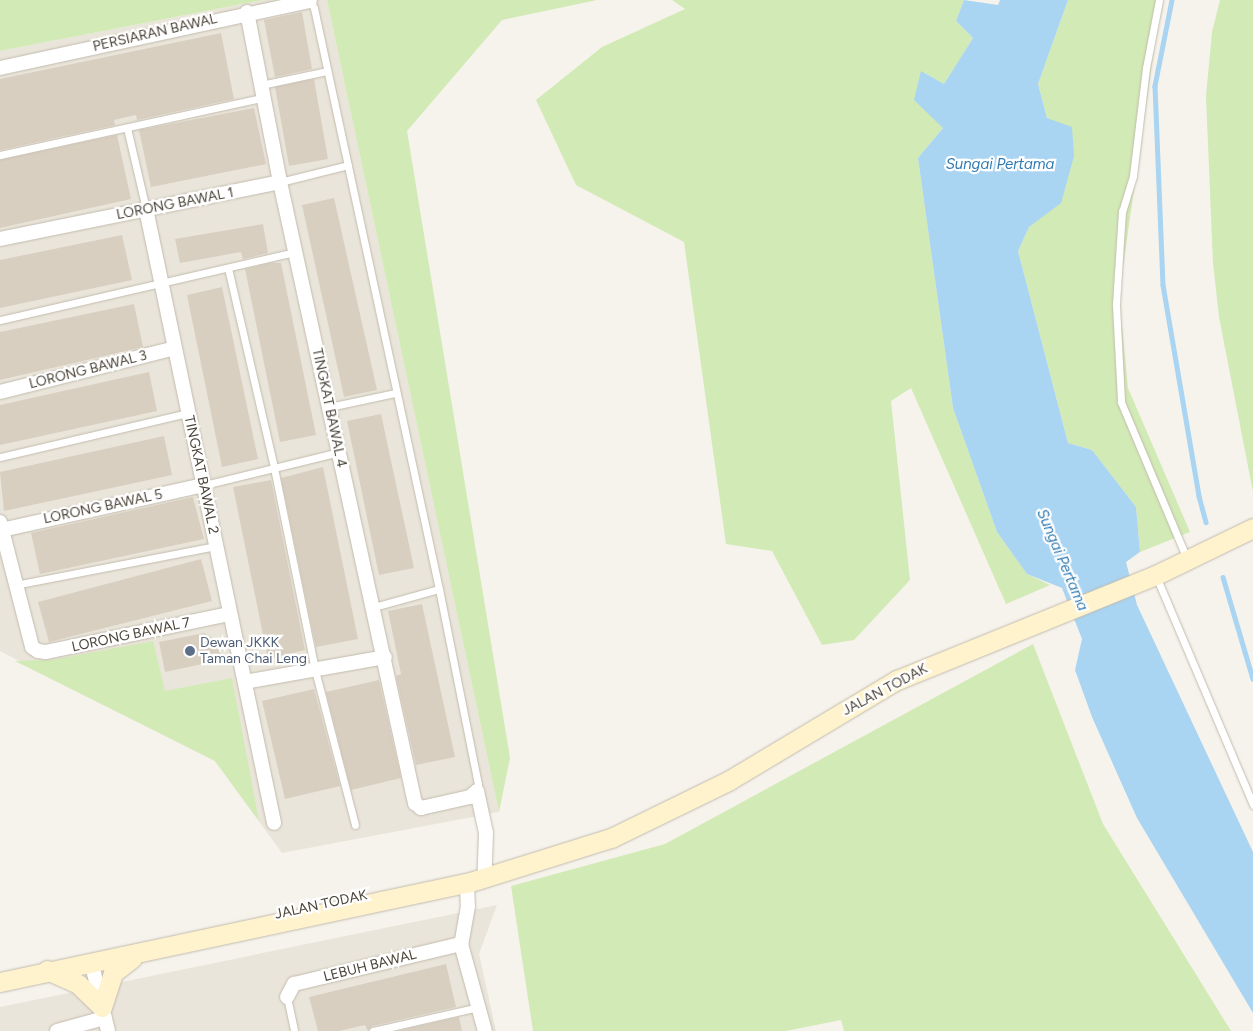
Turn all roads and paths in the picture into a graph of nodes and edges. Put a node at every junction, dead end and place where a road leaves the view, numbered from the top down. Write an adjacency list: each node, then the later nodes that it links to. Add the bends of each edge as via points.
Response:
1 (1159, 0): 29 (lane, via 1146,68 1133,176 1122,211 1116,315 1122,402)
2 (310, 1): 3 (street, PERSIARAN BAWAL); 5 (lane)
3 (247, 12): 4 (street, PERSIARAN BAWAL); 6 (street, TINGKAT BAWAL 4)
4 (0, 68)
5 (326, 71): 6 (lane); 9 (lane)
6 (261, 92): 7 (lane); 10 (street, TINGKAT BAWAL 4)
7 (127, 128): 8 (lane); 11 (lane, TINGKAT BAWAL 2)
8 (0, 155)
9 (348, 165): 10 (lane, LORONG BAWAL 1); 19 (lane)
10 (280, 182): 11 (street, LORONG BAWAL 1); 13 (street, TINGKAT BAWAL 4)
11 (146, 209): 12 (street, LORONG BAWAL 1); 15 (street, TINGKAT BAWAL 2)
12 (0, 239)
13 (295, 252): 14 (lane); 20 (street, TINGKAT BAWAL 4)
14 (228, 268): 15 (lane); 24 (lane)
15 (161, 283): 16 (lane); 17 (street, TINGKAT BAWAL 2)
16 (0, 320)
17 (175, 348): 18 (street, LORONG BAWAL 3); 21 (street, TINGKAT BAWAL 2)
18 (0, 392)
19 (396, 394): 20 (lane); 32 (lane)
20 (330, 407): 22 (street, TINGKAT BAWAL 4)
21 (188, 413): 23 (lane); 25 (street, TINGKAT BAWAL 2)
22 (338, 452): 24 (lane); 33 (street, TINGKAT BAWAL 4)
23 (0, 457)
24 (274, 468): 25 (lane); 36 (lane)
25 (204, 485): 26 (street, LORONG BAWAL 5); 28 (street, TINGKAT BAWAL 2)
26 (1, 526): 31 (street)
27 (1253, 528): 29 (main road, JALAN TODAK)
28 (216, 546): 31 (lane); 34 (street, TINGKAT BAWAL 2)
29 (1188, 561): 30 (main road, JALAN TODAK)
30 (1150, 577): 39 (lane); 42 (main road, JALAN TODAK, via 898,680 728,782 659,816)
31 (7, 587): 34 (street, LORONG BAWAL 7, via 32,647 46,652)
32 (439, 589): 33 (lane); 38 (lane)
33 (374, 607): 35 (street, TINGKAT BAWAL 4)
34 (230, 614): 37 (street, TINGKAT BAWAL 2)
35 (385, 657): 36 (street); 38 (street, TINGKAT BAWAL 4, via 415,803 421,808 470,797)
36 (315, 670): 37 (street); 41 (lane)
37 (245, 682): 40 (street, TINGKAT BAWAL 2)
38 (477, 791): 43 (street, via 486,833)
39 (1253, 805)
40 (274, 823)
41 (355, 825)
42 (553, 858): 43 (main road, JALAN TODAK); 44 (main road, JALAN TODAK)
43 (485, 869): 47 (main road, JALAN TODAK, via 111,950)
44 (467, 883): 45 (street, via 468,906); 46 (main road, JALAN TODAK)
45 (462, 944): 50 (street, LEBUH BAWAL, via 294,984); 51 (street)
46 (137, 955): 47 (main road, JALAN TODAK); 52 (main road, via 113,973)
47 (91, 961): 48 (main road, JALAN TODAK); 52 (street)
48 (47, 970): 49 (main road, JALAN TODAK); 52 (main road, via 78,984)
49 (0, 982)
50 (286, 997): 54 (lane)
51 (480, 1007): 55 (lane); 56 (street)
52 (105, 1019): 53 (street)
53 (57, 1031)
54 (294, 1031)
55 (374, 1031)
56 (485, 1031)

